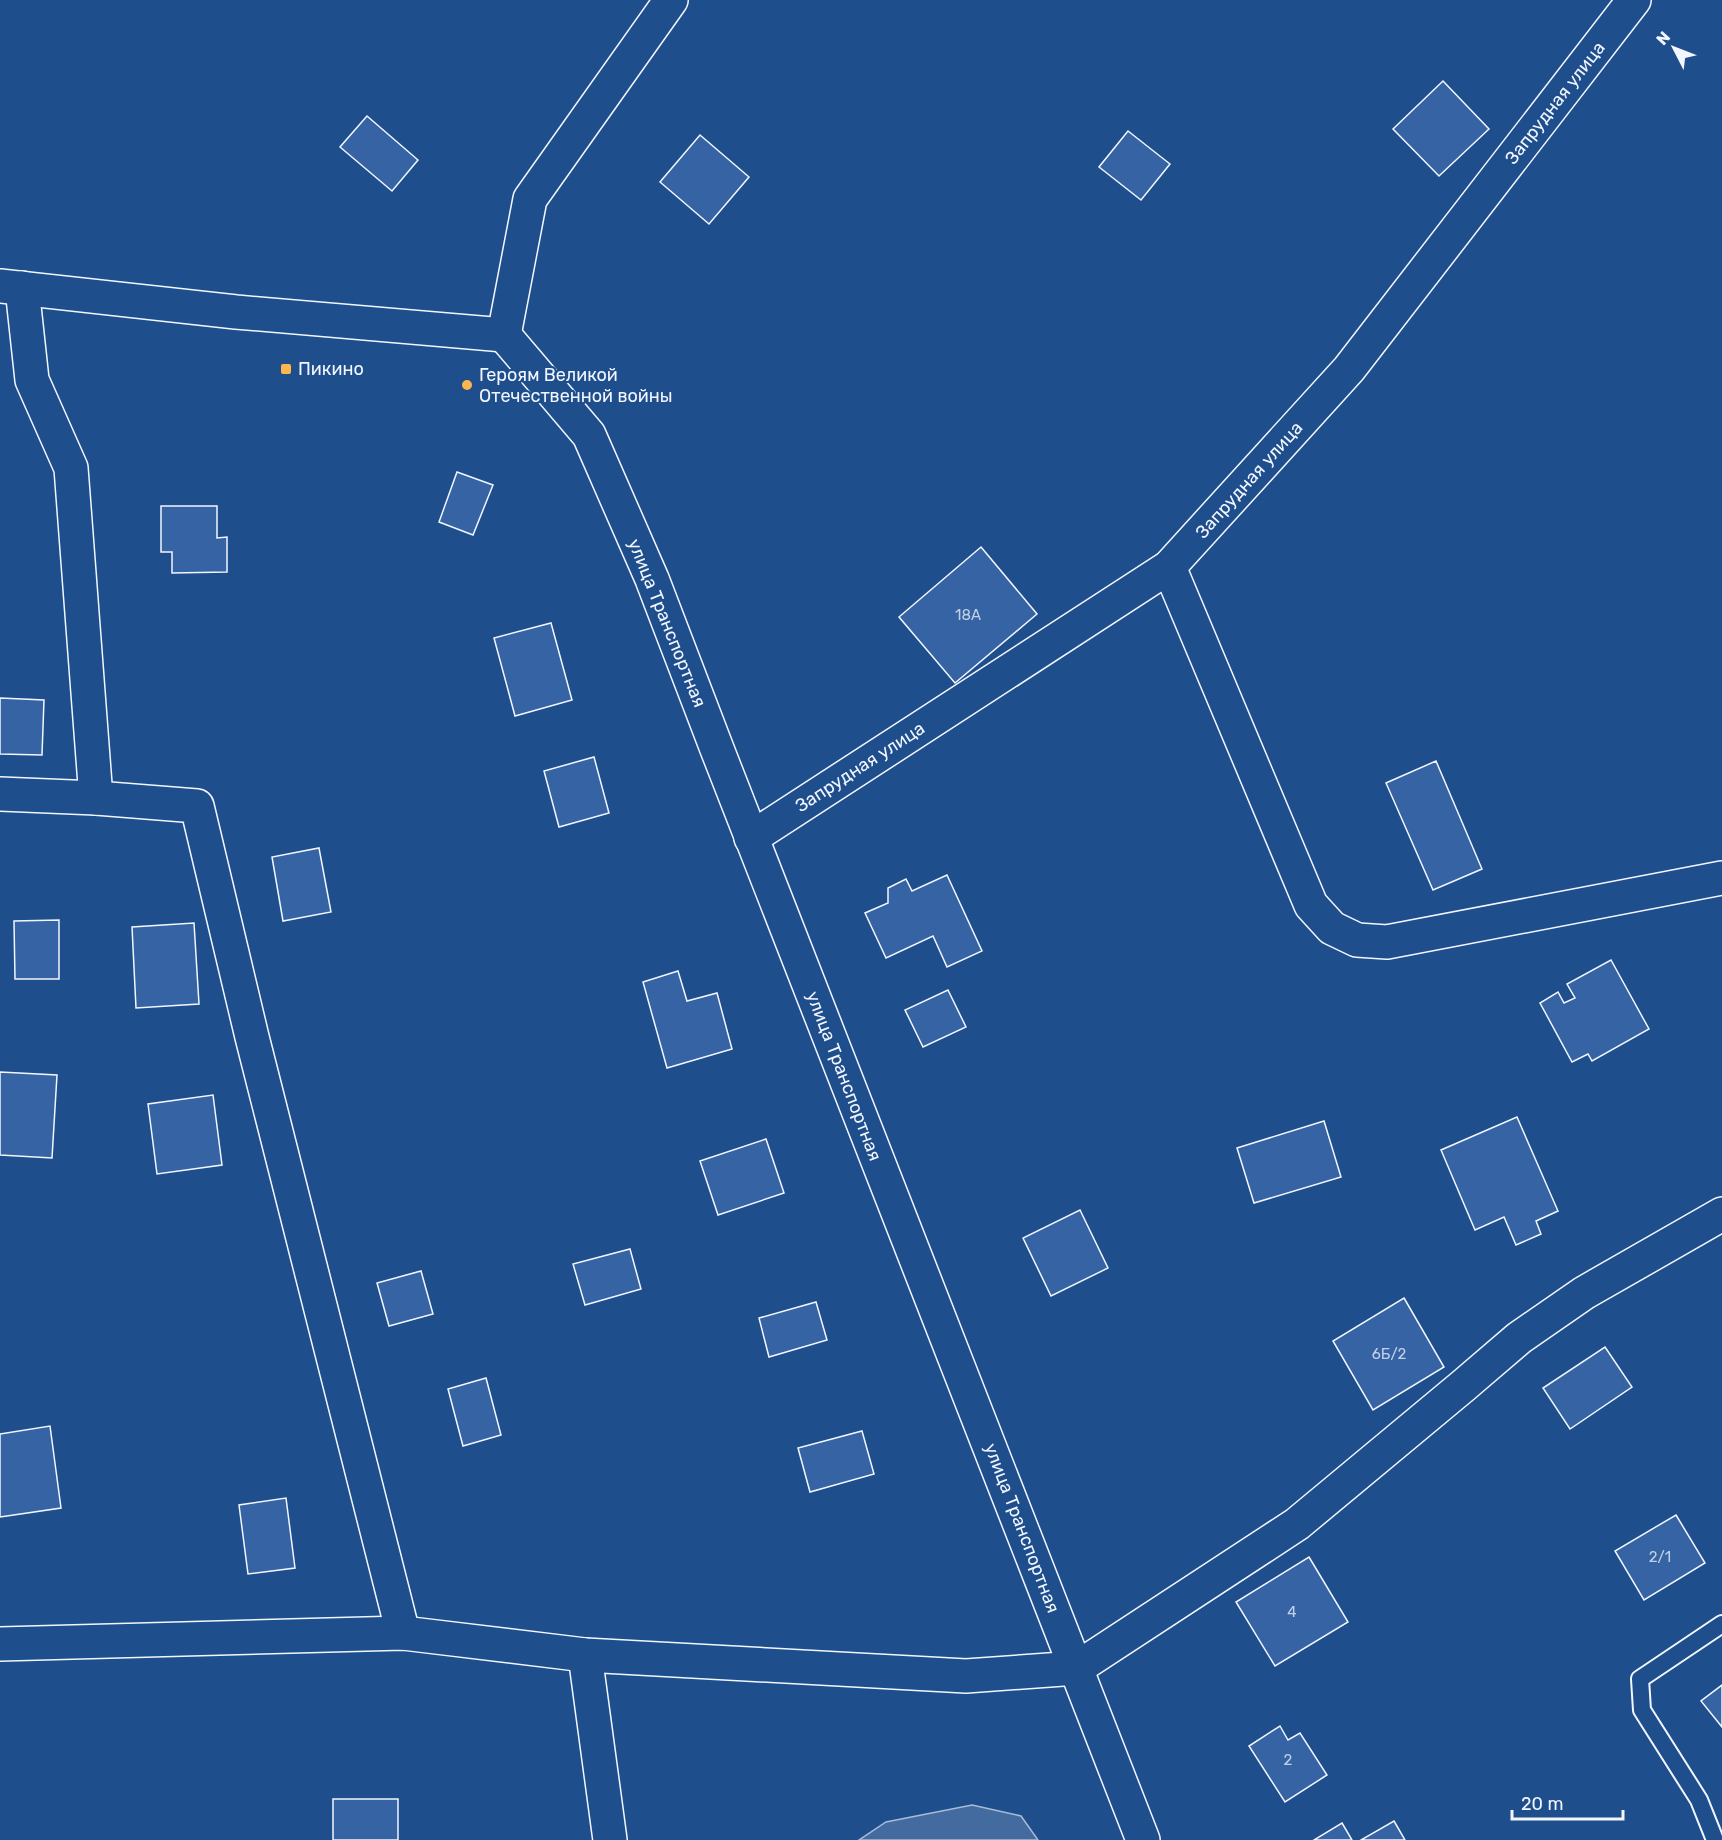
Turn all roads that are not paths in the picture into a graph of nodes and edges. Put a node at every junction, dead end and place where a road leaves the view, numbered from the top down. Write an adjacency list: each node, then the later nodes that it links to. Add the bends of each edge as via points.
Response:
1 (671, 0): 4 (street, via 530,199)
2 (1634, 0): 5 (street, Запрудная улица, via 1349,369)
3 (11, 287): 4 (street, via 236,312); 7 (street, via 32,380 71,468)
4 (504, 335): 8 (street, улица Транспортная, via 589,435 652,579)
5 (1169, 567): 8 (street, Запрудная улица); 9 (street, via 1311,904 1332,928 1357,940 1387,942)
6 (0, 794): 7 (street)
7 (96, 798): 12 (street, via 196,806)
8 (751, 838): 15 (street, улица Транспортная)
9 (1722, 878)
10 (1722, 1214): 15 (street, via 1584,1293 1519,1338 1297,1524)
11 (1722, 1624): 18 (lane, via 1640,1679 1642,1710 1699,1800)
12 (403, 1633): 13 (street); 14 (street)
13 (0, 1644)
14 (585, 1655): 15 (street, via 966,1676); 16 (street)
15 (1077, 1668): 17 (street, улица Транспортная)
16 (610, 1840)
17 (1143, 1840)
18 (1715, 1840)

